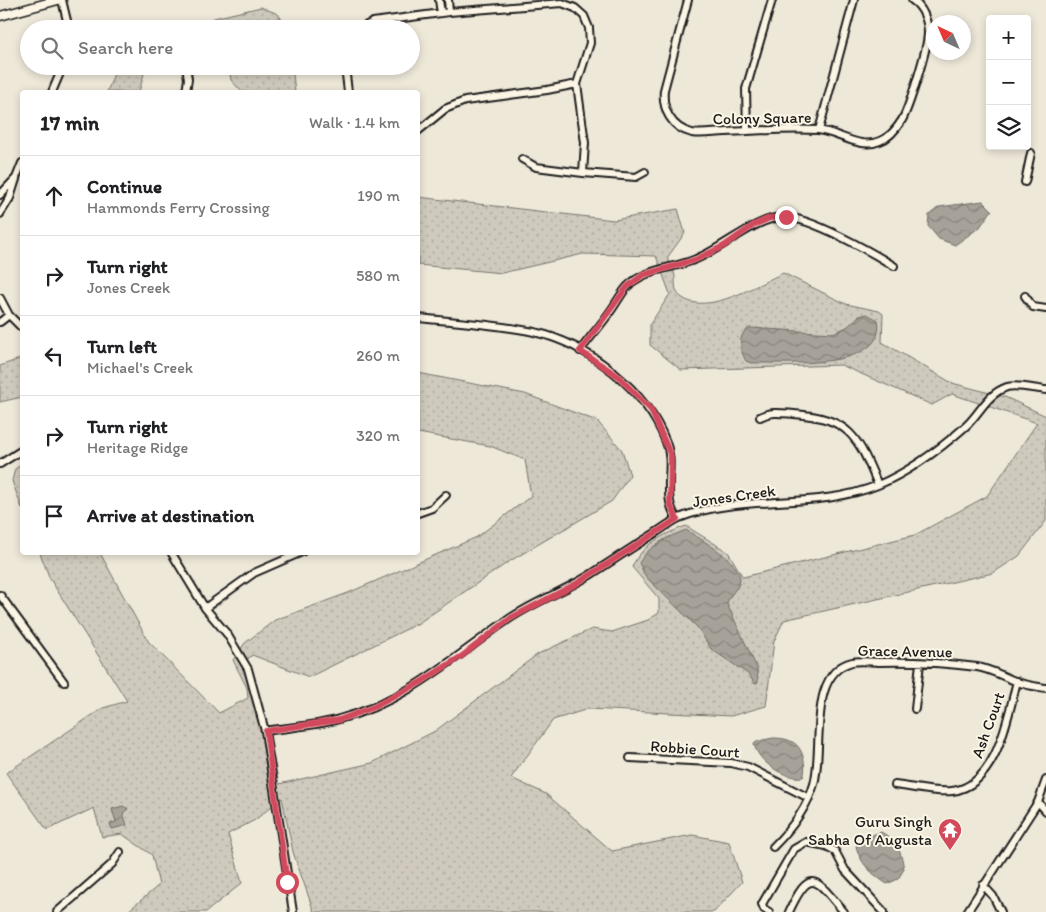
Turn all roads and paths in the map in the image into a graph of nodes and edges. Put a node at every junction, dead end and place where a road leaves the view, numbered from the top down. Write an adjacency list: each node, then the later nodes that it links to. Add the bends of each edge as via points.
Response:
1 (60, 0): 10 (main road); 11 (street)
2 (439, 0): 9 (street)
3 (448, 0): 8 (street)
4 (688, 0): 22 (street, Colony Square, via 664,90 666,113 682,129 693,133)
5 (772, 0): 22 (street, via 746,89)
6 (854, 0): 21 (street)
7 (912, 0): 21 (street, Colony Square, via 925,18 928,34 903,119 888,136 872,144)
8 (449, 12): 9 (street); 16 (street, via 562,3 575,8 584,16 590,43)
9 (441, 13): 12 (street)
10 (0, 16)
11 (66, 20)
12 (388, 20)
13 (59, 75): 17 (street)
14 (187, 75): 18 (street)
15 (346, 75): 19 (street)
16 (577, 84): 20 (street, via 465,101 445,110); 26 (street, via 585,144)
17 (53, 90)
18 (186, 90)
19 (348, 90)
20 (420, 129)
21 (819, 130): 22 (street, Colony Square)
22 (747, 131)
23 (1031, 153): 29 (street)
24 (522, 159): 26 (street, via 536,166)
25 (20, 168): 28 (street)
26 (583, 172): 27 (street, via 636,177)
27 (645, 172)
28 (16, 178): 30 (street); 31 (street, via 10,198)
29 (1025, 182)
30 (0, 195)
31 (0, 214)
32 (894, 266): 40 (street, via 856,244 807,223 786,217 770,218 695,260 643,275 627,287)
33 (1025, 296): 35 (street, via 1033,307)
34 (0, 298): 36 (street)
35 (1046, 309)
36 (9, 315): 38 (street); 39 (street)
37 (420, 318): 40 (street, via 534,332)
38 (0, 322)
39 (20, 326)
40 (580, 351): 48 (street, via 618,376 651,410 671,456 670,504)
41 (1046, 390): 45 (street, Jones Creek, via 1009,386 998,392 985,402 968,424 924,460)
42 (760, 417): 45 (street, via 768,412 803,415 838,425 862,446)
43 (20, 451): 44 (street)
44 (0, 464)
45 (878, 485): 48 (street, Jones Creek, via 790,502 735,506)
46 (446, 495): 47 (street, via 432,508)
47 (420, 512)
48 (677, 519): 58 (street, Jones Creek, via 576,584 511,618 429,677 374,707 339,720)
49 (174, 555): 52 (street)
50 (295, 555): 52 (street, via 254,573)
51 (0, 595): 54 (street)
52 (205, 608): 58 (street, via 227,634 248,669)
53 (920, 663): 55 (street, Grace Avenue, via 980,667); 57 (street); 62 (street, Grace Avenue, via 852,662 833,672 822,697 818,763)
54 (64, 682)
55 (1017, 682): 56 (street, Grace Avenue); 61 (street, Ash Court, via 996,752 986,770 971,784 953,791)
56 (1046, 688)
57 (915, 709)
58 (266, 731): 69 (street)
59 (630, 758): 62 (street, Robbie Court, via 731,762)
60 (1046, 780): 63 (street)
61 (895, 785)
62 (810, 798): 65 (street, Grace Avenue, via 791,829)
63 (1038, 802): 64 (street); 67 (street)
64 (1046, 811)
65 (773, 847)
66 (120, 852): 68 (street, via 112,864)
67 (983, 886): 74 (street); 75 (street, via 993,896)
68 (57, 912)
69 (294, 912)
70 (769, 912): 73 (street, via 762,904 794,849 806,842 835,851 845,870)
71 (789, 912): 72 (street, via 806,883 811,881 818,882)
72 (844, 912)
73 (884, 912)
74 (967, 912)
75 (1001, 912)

